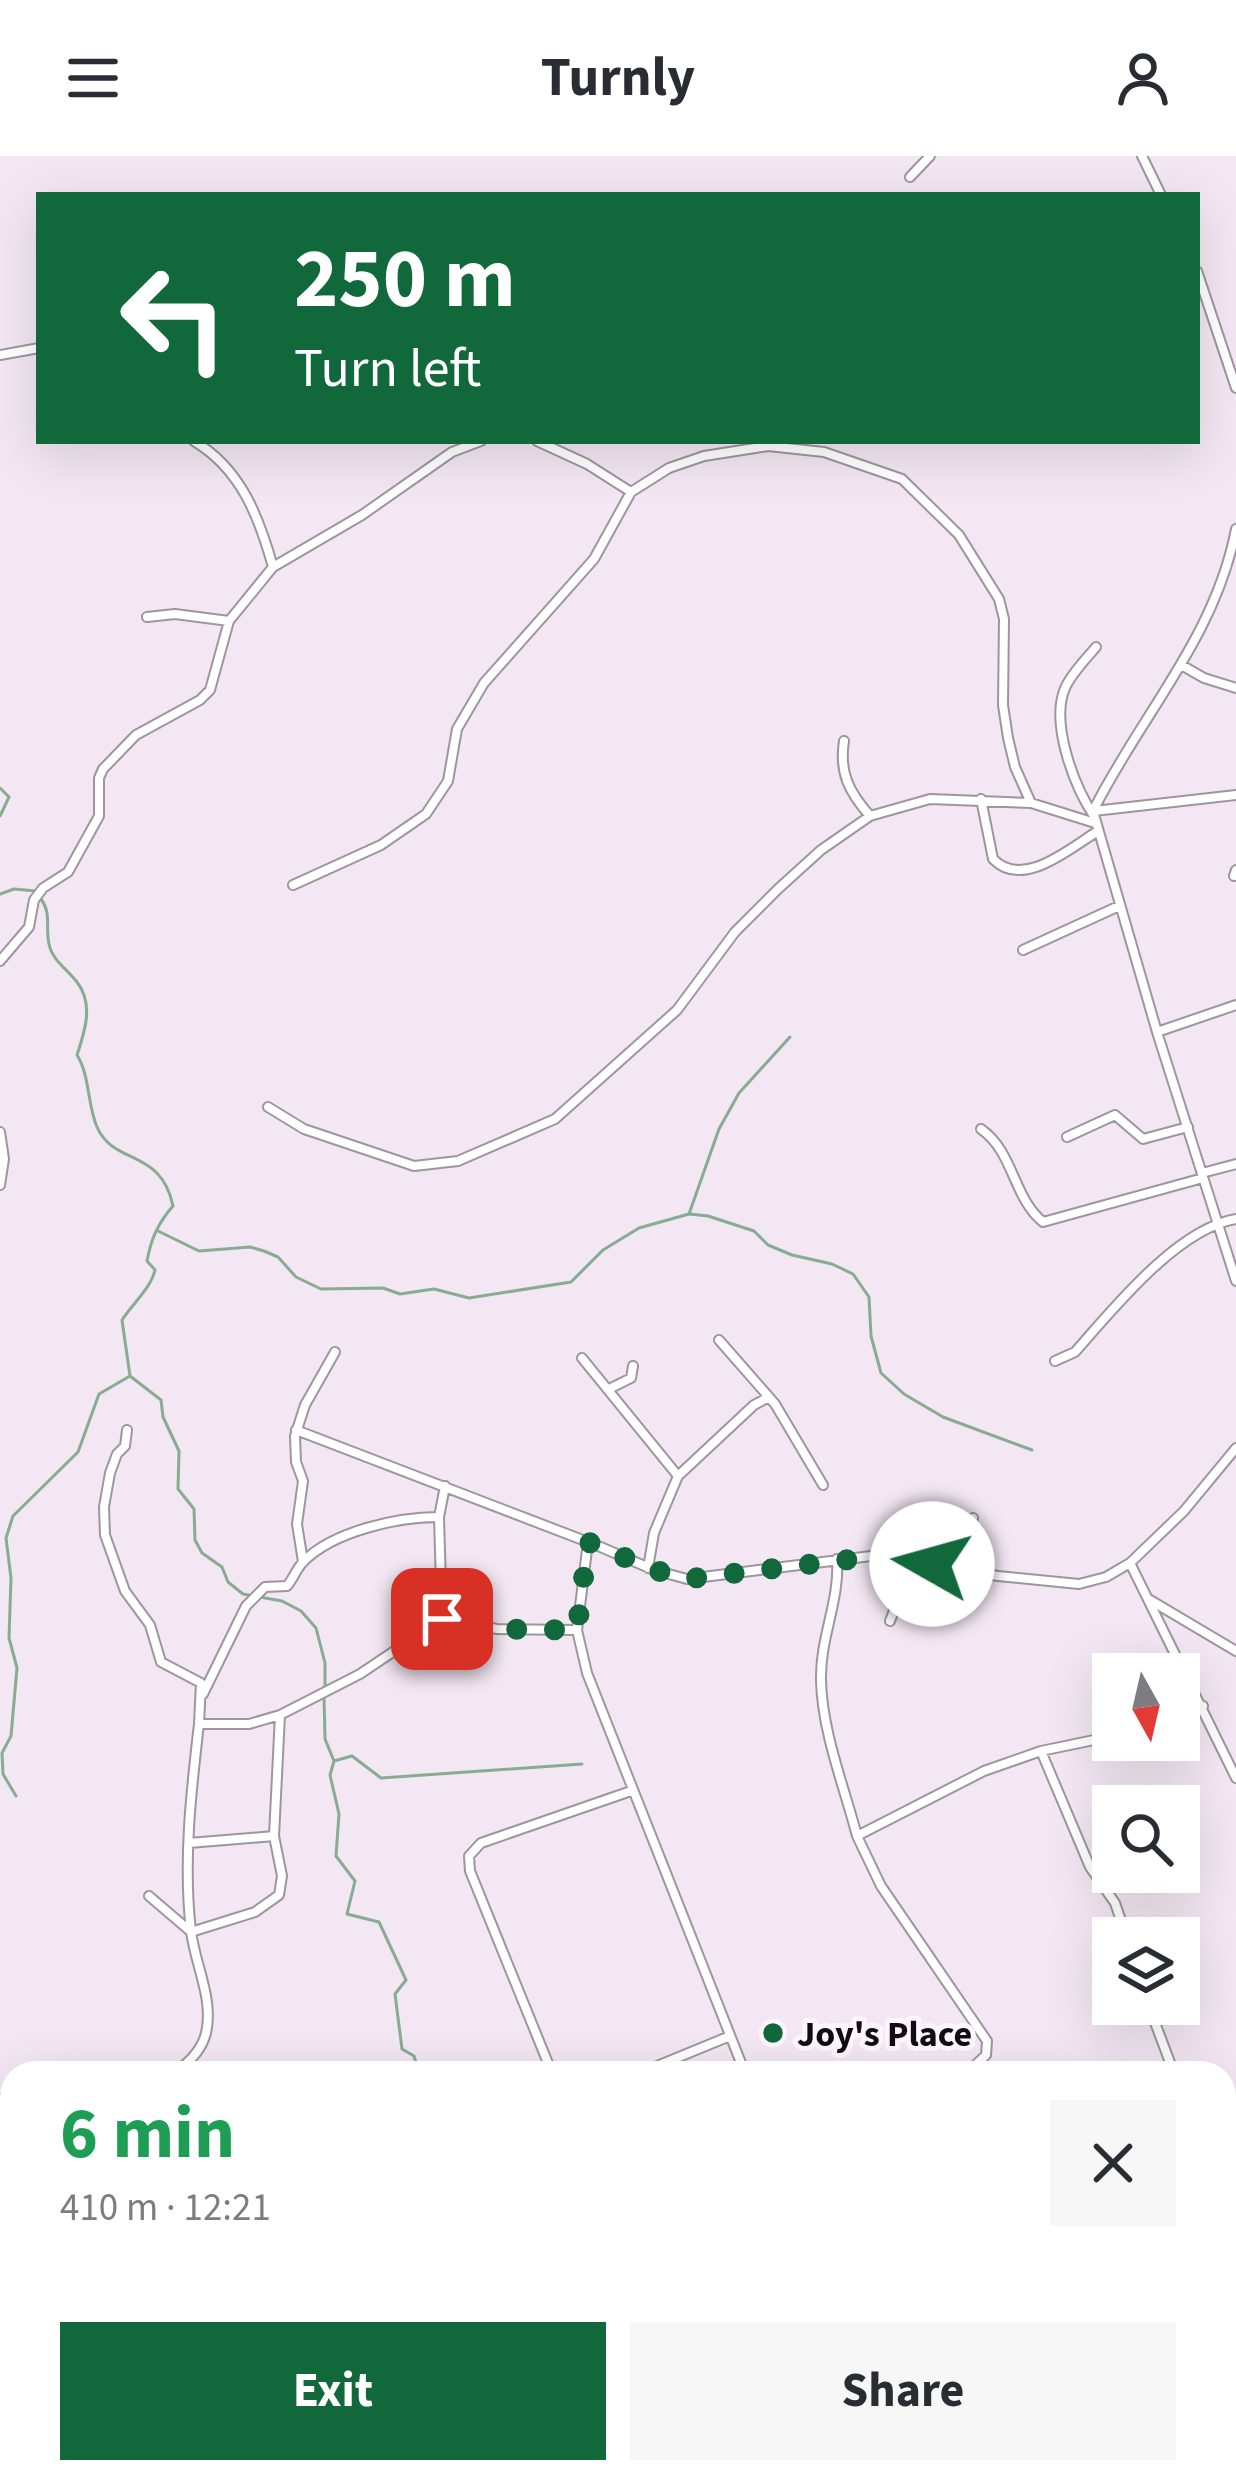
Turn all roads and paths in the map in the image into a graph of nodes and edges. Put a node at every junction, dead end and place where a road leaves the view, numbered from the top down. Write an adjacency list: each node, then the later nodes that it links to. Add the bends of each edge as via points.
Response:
1 (930, 156): 3 (street)
2 (1142, 156): 4 (street)
3 (910, 177)
4 (1160, 192)
5 (1202, 297): 8 (street)
6 (36, 349): 7 (street)
7 (0, 355)
8 (1234, 375): 9 (street)
9 (1236, 388)
10 (199, 444): 16 (street, via 242,487)
11 (473, 444): 16 (street)
12 (544, 444): 13 (street)
13 (631, 492): 25 (street, via 668,469 768,446 824,452 902,479 959,536 999,599 1005,722); 28 (street, via 594,559 484,682 458,729 448,781 426,814)
14 (1236, 529): 15 (street)
15 (1233, 559): 20 (street)
16 (273, 567): 18 (street)
17 (147, 617): 18 (street)
18 (229, 621): 31 (street, via 210,690 116,752 99,778 99,816 68,872 34,900 29,927)
19 (1096, 647): 27 (street, via 1061,705 1074,782)
20 (1184, 666): 21 (street); 27 (street)
21 (1236, 688)
22 (844, 741): 26 (street, via 842,772)
23 (1236, 795): 27 (street)
24 (981, 799): 25 (street); 26 (street, via 930,799); 27 (street, via 993,860 1008,869 1034,869)
25 (1031, 803): 27 (street)
26 (870, 816): 34 (street, via 778,889 734,932 677,1010 547,1124 458,1161 414,1166 316,1134)
27 (1095, 821): 29 (street)
28 (293, 885)
29 (1119, 906): 30 (street); 33 (street)
30 (1023, 950)
31 (0, 962)
32 (1236, 1004): 33 (street)
33 (1156, 1032): 35 (street)
34 (268, 1107)
35 (1188, 1127): 38 (street, via 1143,1139 1115,1115); 40 (street)
36 (981, 1129): 40 (street, via 1043,1222)
37 (0, 1132): 41 (street)
38 (1067, 1137)
39 (1236, 1164): 40 (street)
40 (1203, 1175): 43 (street)
41 (0, 1185)
42 (1236, 1219): 43 (street)
43 (1216, 1223): 44 (street); 48 (street, via 1171,1253 1075,1352)
44 (1236, 1281)
45 (719, 1340): 51 (street)
46 (335, 1352): 53 (street)
47 (581, 1358): 50 (street)
48 (1055, 1361)
49 (633, 1366): 50 (street, via 631,1378)
50 (609, 1389): 55 (street)
51 (767, 1398): 55 (street); 56 (street)
52 (128, 1430): 72 (street, via 110,1473 105,1534 161,1662 198,1679)
53 (296, 1430): 57 (street); 63 (street)
54 (1236, 1448): 64 (street)
55 (678, 1476): 65 (street)
56 (823, 1485)
57 (446, 1486): 58 (street); 60 (street)
58 (439, 1517): 63 (street, via 372,1526); 68 (street)
59 (974, 1518): 66 (street)
60 (588, 1542): 65 (street); 70 (street)
61 (902, 1558): 62 (street); 66 (street); 69 (street)
62 (837, 1559): 65 (street, via 687,1579); 82 (street, via 821,1682)
63 (303, 1562): 72 (street, via 287,1586 265,1587 246,1606)
64 (1130, 1563): 66 (street, via 1079,1584); 67 (street)
65 (648, 1568)
66 (961, 1569)
67 (1150, 1600): 71 (street); 73 (street)
68 (442, 1619): 70 (street); 75 (street)
69 (890, 1622)
70 (577, 1630): 80 (street)
71 (1236, 1652)
72 (202, 1695): 76 (street)
73 (1203, 1706): 74 (street); 79 (street)
74 (1200, 1707)
75 (280, 1715): 76 (street); 81 (street)
76 (199, 1724): 83 (street)
77 (1092, 1740): 78 (street)
78 (1041, 1751): 82 (street); 85 (street)
79 (1236, 1778)
80 (631, 1791): 88 (street); 90 (street, via 481,1843 470,1856)
81 (274, 1836): 83 (street); 86 (street, via 279,1895 256,1912)
82 (857, 1836): 93 (street, via 881,1886 987,2041)
83 (189, 1843): 86 (street)
84 (149, 1896): 86 (street)
85 (1120, 1917)
86 (191, 1932): 89 (street, via 207,2031)
87 (1156, 2025): 94 (street)
88 (730, 2036): 91 (street); 92 (street)
89 (187, 2061)
90 (547, 2061)
91 (669, 2061)
92 (740, 2061)
93 (980, 2061)
94 (1169, 2061)

